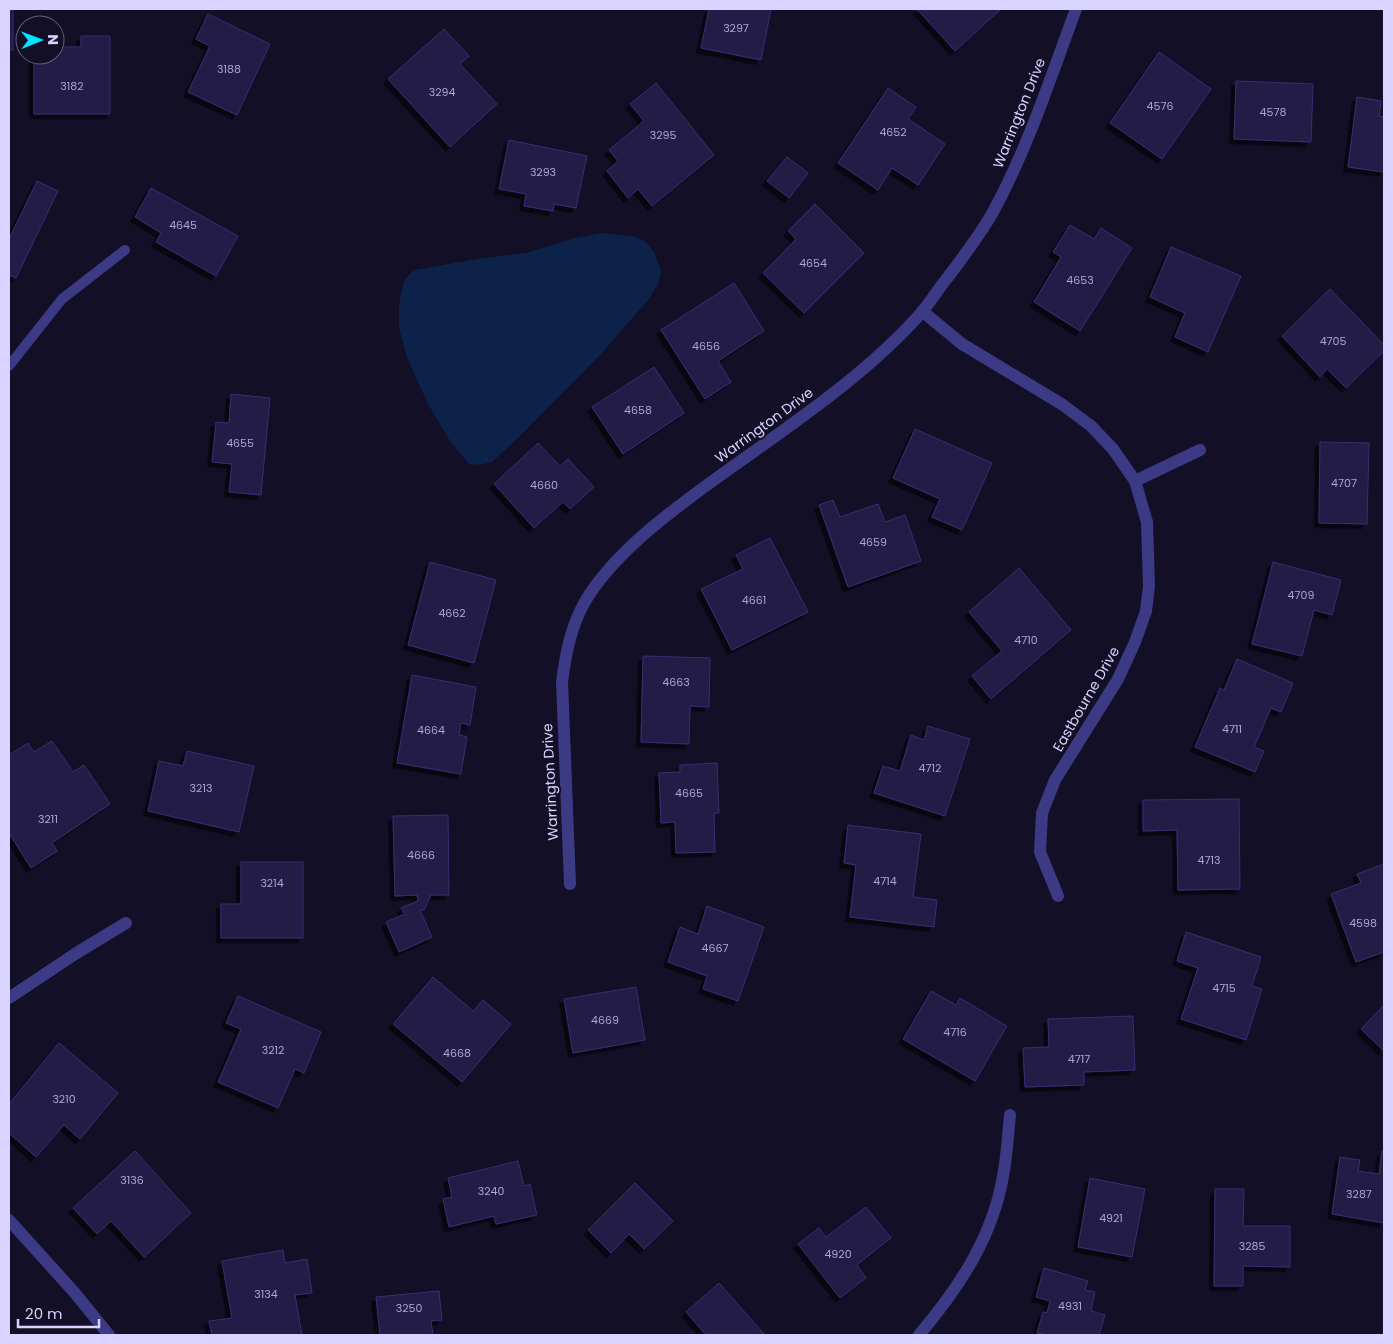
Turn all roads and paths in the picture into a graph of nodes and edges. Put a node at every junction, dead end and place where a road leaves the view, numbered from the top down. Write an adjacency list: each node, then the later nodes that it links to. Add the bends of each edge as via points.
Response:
1 (1076, 9): 3 (street, Warrington Drive, via 1044,96 992,213)
2 (125, 250): 4 (lane, via 62,299)
3 (922, 311): 6 (street, Eastbourne Drive, via 962,344 1062,405 1090,426 1113,449); 7 (street, Warrington Drive, via 863,370 669,513 608,570 589,596 576,621 566,652 562,682)
4 (9, 366)
5 (1200, 450): 6 (street)
6 (1135, 481): 8 (street, Eastbourne Drive, via 1147,522 1149,586 1146,611 1118,679 1056,780 1042,813 1040,852)
7 (570, 884)
8 (1058, 896)
9 (126, 923): 10 (street)
10 (9, 998)
11 (1010, 1115): 14 (street, via 1003,1176 983,1239 965,1275)
12 (9, 1220): 13 (street)
13 (108, 1335)
14 (919, 1335)

